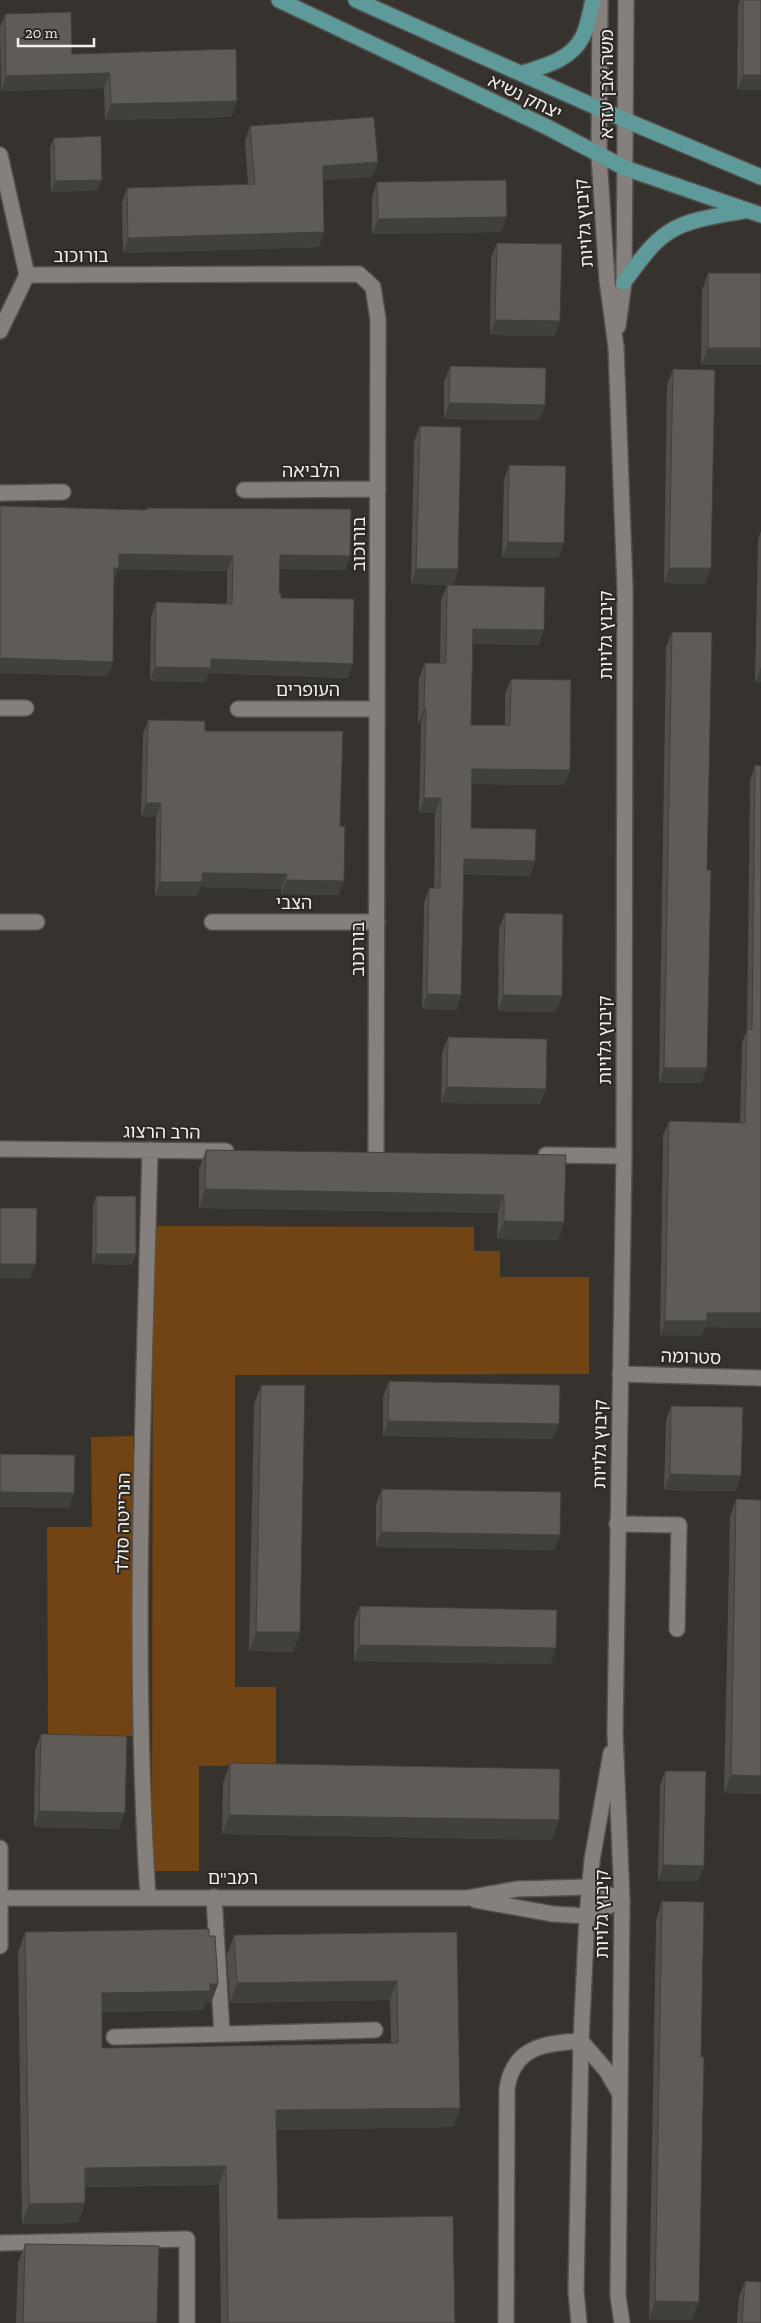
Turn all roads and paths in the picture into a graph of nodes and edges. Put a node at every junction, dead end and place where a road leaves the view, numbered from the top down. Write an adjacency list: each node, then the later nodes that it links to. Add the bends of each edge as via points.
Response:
1 (279, 0): 10 (main road, יצחק נשיא, via 546,127)
2 (356, 0): 6 (main road, יצחק נשיא)
3 (594, 0): 6 (main road, via 582,38 568,56)
4 (600, 0): 7 (street, משה אבן עזרא)
5 (626, 0): 8 (street, משה אבן עזרא)
6 (523, 73): 7 (main road, יצחק נשיא)
7 (598, 107): 8 (main road, יצחק נשיא); 10 (street, משה אבן עזרא)
8 (626, 120): 11 (street, משה אבן עזרא); 12 (main road, יצחק נשיא)
9 (0, 155): 15 (street)
10 (599, 156): 11 (main road, יצחק נשיא); 18 (street, קיבוץ גלויות, via 607,280)
11 (625, 168): 13 (main road, יצחק נשיא); 16 (street, קיבוץ גלויות)
12 (761, 177)
13 (746, 210): 14 (main road, יצחק נשיא); 16 (main road, via 706,218 669,232 645,254)
14 (761, 215)
15 (27, 275): 17 (street); 19 (street, בורוכוב, via 359,274 373,286 378,319)
16 (624, 282): 18 (street, קיבוץ גלויות)
17 (0, 331)
18 (616, 347): 36 (street, קיבוץ גלויות, via 625,589)
19 (378, 489): 20 (street, הלביאה); 26 (street, בורוכוב)
20 (244, 490)
21 (63, 492): 22 (street)
22 (0, 493)
23 (0, 708): 24 (street)
24 (26, 708)
25 (238, 709): 26 (street, העופרים)
26 (378, 709): 30 (street, בורוכוב)
27 (0, 922): 28 (street)
28 (36, 922)
29 (212, 922): 30 (street, הצבי)
30 (377, 922): 34 (street, בורוכוב, via 381,1153)
31 (0, 1148): 32 (street, הרב הרצוג)
32 (150, 1150): 33 (street, הרב הרצוג); 45 (street, הנרייטה סולד, via 139,1613)
33 (238, 1151)
34 (357, 1153)
35 (534, 1155): 36 (street)
36 (624, 1156): 37 (street, קיבוץ גלויות)
37 (620, 1374): 38 (street, סטרומה); 39 (street, קיבוץ גלויות)
38 (761, 1378)
39 (617, 1524): 40 (street, via 680,1525); 41 (street, קיבוץ גלויות)
40 (677, 1629)
41 (615, 1732): 43 (street, קיבוץ גלויות, via 597,1822); 48 (street, קיבוץ גלויות)
42 (0, 1848): 46 (street)
43 (590, 1886): 47 (street, רמב"ם, via 517,1889); 48 (street, רמב"ם); 49 (street, קיבוץ גלויות)
44 (214, 1896): 45 (street, רמב"ם); 47 (street, רמב"ם); 52 (street)
45 (148, 1897): 46 (street, רמב"ם)
46 (0, 1898): 50 (street)
47 (467, 1898): 49 (street, רמב"ם)
48 (622, 1900): 49 (street, רמב"ם); 55 (street, קיבוץ גלויות)
49 (587, 1916): 54 (street, קיבוץ גלויות)
50 (0, 1946)
51 (375, 2030): 52 (street)
52 (222, 2034): 53 (street)
53 (114, 2037)
54 (581, 2041): 55 (street, קיבוץ גלויות, via 606,2070); 58 (street, via 558,2042 524,2054 509,2075); 59 (street, קיבוץ גלויות, via 576,2291)
55 (620, 2095): 60 (street, קיבוץ גלויות, via 618,2296)
56 (0, 2243): 57 (street, via 187,2239)
57 (187, 2323)
58 (506, 2323)
59 (579, 2323)
60 (622, 2323)

